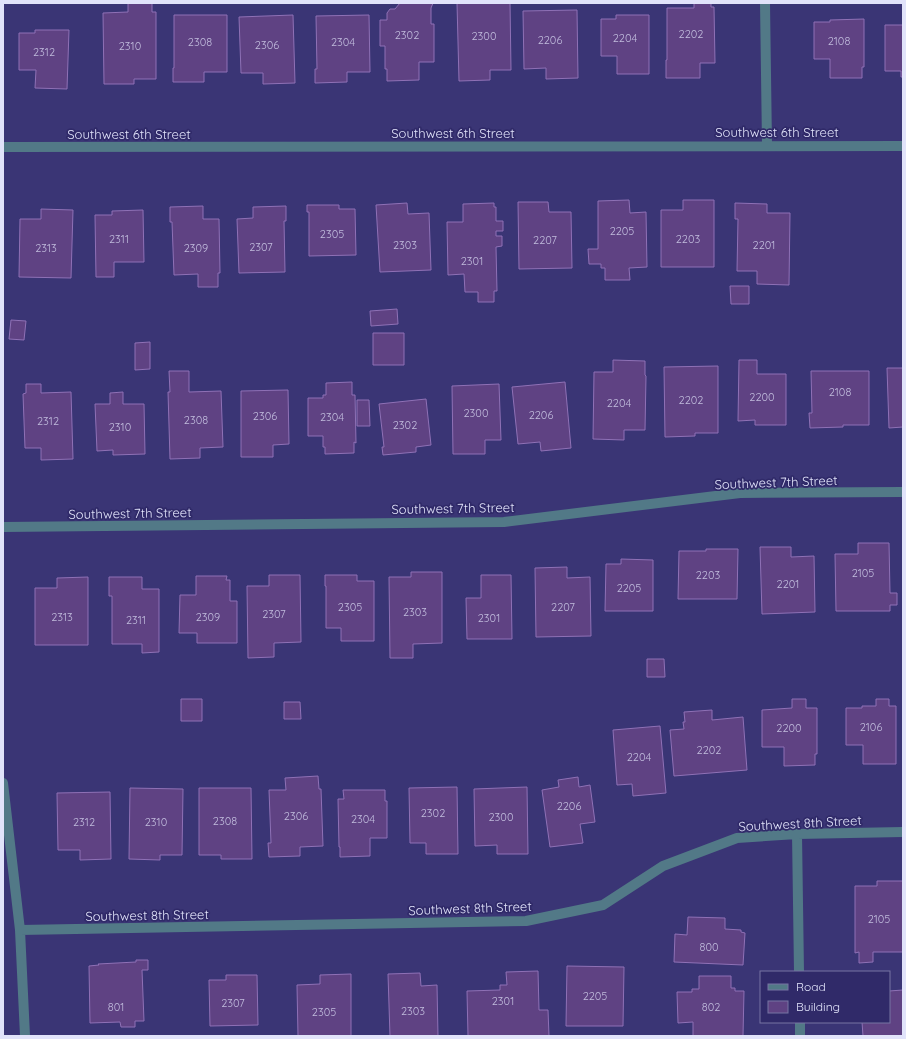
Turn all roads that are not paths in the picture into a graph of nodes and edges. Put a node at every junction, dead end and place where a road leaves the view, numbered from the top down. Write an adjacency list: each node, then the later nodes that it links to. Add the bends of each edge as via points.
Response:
1 (765, 3): 2 (street)
2 (767, 145): 3 (street, Southwest 6th Street); 4 (street, Southwest 6th Street)
3 (903, 146)
4 (3, 148)
5 (903, 492): 6 (street, Southwest 7th Street, via 740,493 504,522)
6 (3, 527)
7 (3, 783): 10 (street)
8 (903, 832): 9 (street, Southwest 8th Street)
9 (797, 834): 10 (street, Southwest 8th Street, via 737,838 663,866 603,905 526,921); 11 (street)
10 (20, 930): 13 (street)
11 (799, 971)
12 (800, 1023): 14 (street)
13 (25, 1036)
14 (800, 1036)

